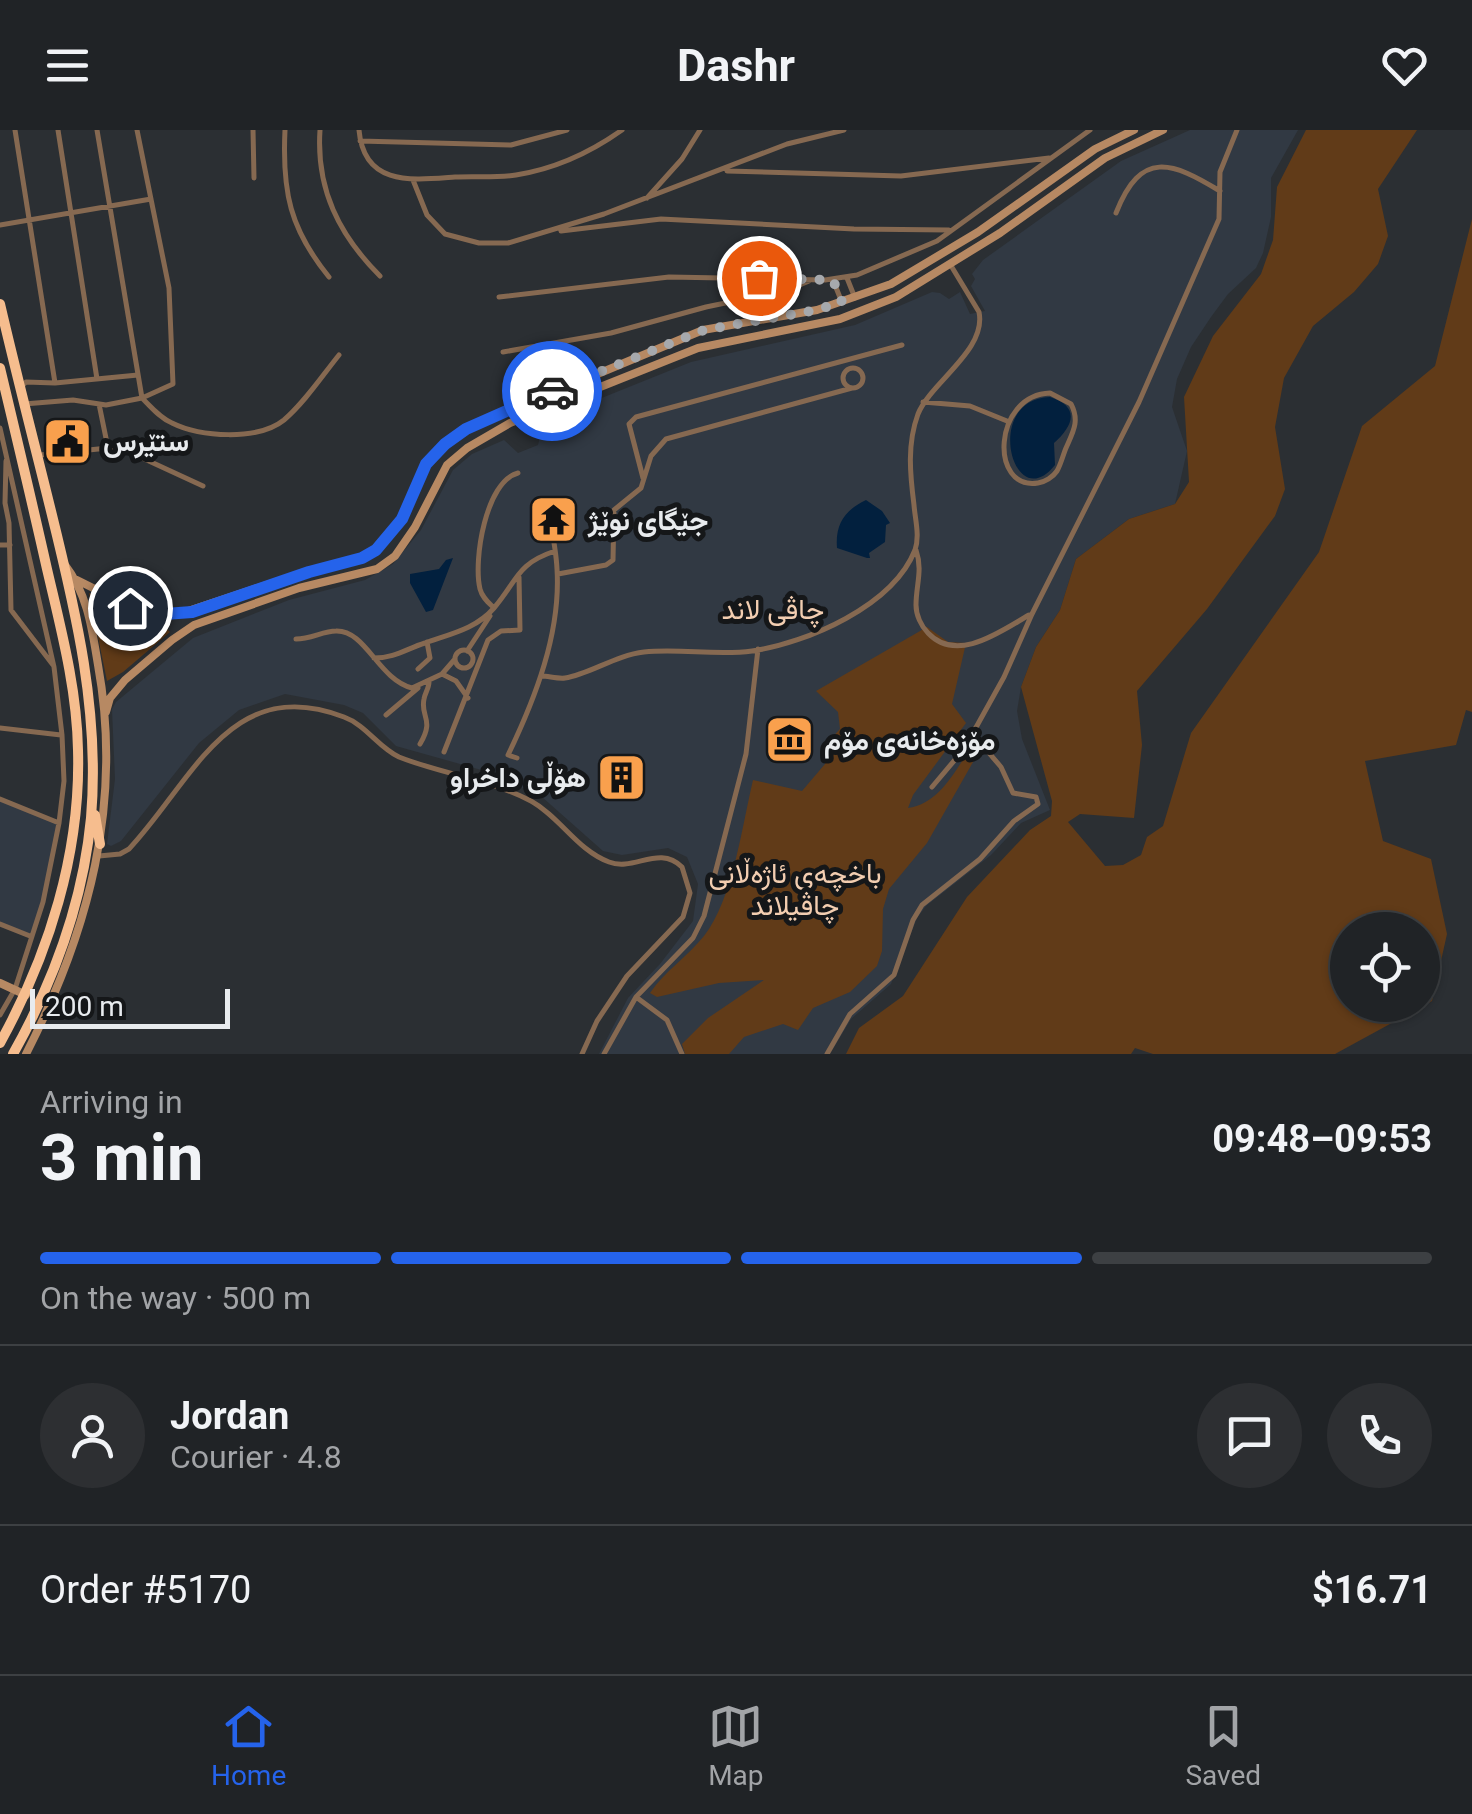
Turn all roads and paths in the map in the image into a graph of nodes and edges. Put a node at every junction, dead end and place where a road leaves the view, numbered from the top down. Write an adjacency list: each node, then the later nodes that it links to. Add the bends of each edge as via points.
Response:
1 (15, 130): 29 (street)
2 (58, 130): 27 (street)
3 (97, 130): 26 (street)
4 (138, 130): 24 (street)
5 (254, 130): 21 (street)
6 (285, 130): 35 (street, via 294,224)
7 (320, 130): 34 (street, via 320,163 334,214)
8 (359, 130): 18 (street)
9 (568, 130): 18 (street, via 510,145)
10 (622, 130): 22 (street, via 580,155 530,172)
11 (700, 130): 25 (street)
12 (844, 130): 20 (street)
13 (1090, 130): 19 (street)
14 (1134, 130): 17 (main road)
15 (1163, 130): 33 (main road, via 1105,158)
16 (1237, 130): 23 (street, via 1220,172)
17 (1121, 134): 40 (main road, via 918,270)
18 (360, 141): 22 (street, via 380,170)
19 (1052, 158): 20 (street, via 901,176); 31 (street)
20 (722, 171): 25 (street)
21 (254, 178)
22 (413, 180): 32 (street, via 427,215 444,234 492,244)
23 (1220, 191): 28 (street, via 1185,170 1160,166 1132,185); 77 (street, via 1221,214 1204,256)
24 (151, 199): 26 (street); 52 (street, via 169,288 173,384)
25 (646, 199): 32 (street)
26 (110, 207): 27 (street); 47 (street)
27 (71, 213): 29 (street); 48 (street)
28 (1116, 214)
29 (28, 220): 30 (street); 49 (street)
30 (0, 225)
31 (952, 230): 32 (street, via 660,220); 36 (street, via 916,252)
32 (548, 232)
33 (950, 264): 53 (street, via 980,321 958,363); 78 (main road, via 910,290 840,319 708,345 510,423 447,465 415,527 395,556 376,569 233,609)
34 (380, 276)
35 (330, 277)
36 (847, 278): 38 (street); 40 (street)
37 (811, 280): 38 (street); 39 (street, via 669,276); 44 (street, via 611,334)
38 (833, 280): 41 (street)
39 (499, 296)
40 (855, 298): 41 (main road)
41 (842, 302): 76 (main road, via 704,330 466,429 430,459 402,519 368,554)
42 (0, 304): 50 (highway)
43 (902, 345): 63 (street, via 636,417 629,424)
44 (503, 352)
45 (339, 355): 52 (street, via 281,423 265,430 190,430 168,422)
46 (0, 368): 59 (highway)
47 (138, 375): 48 (street); 52 (street)
48 (97, 379): 49 (street)
49 (55, 383): 50 (street)
50 (20, 387): 54 (highway)
51 (852, 388): 51 (street, via 863,378 852,367 842,376); 63 (street, via 666,439 651,456)
52 (142, 398): 55 (street)
53 (924, 402): 56 (street, via 970,406); 69 (street, via 910,448)
54 (24, 404): 55 (street); 61 (highway)
55 (98, 404): 58 (street)
56 (1008, 422): 56 (street, via 1004,454 1011,472 1032,484 1050,478 1076,425 1071,404 1040,394)
57 (0, 428): 60 (street)
58 (108, 448): 61 (street); 64 (street, via 142,456)
59 (20, 452): 60 (street); 111 (highway, via 64,640 78,752 62,889)
60 (3, 453): 66 (street); 85 (street)
61 (37, 456): 71 (highway)
62 (518, 473): 75 (street, via 498,490 480,538 480,588)
63 (644, 481): 73 (street, via 614,510 614,560)
64 (203, 486)
65 (546, 500): 70 (street)
66 (2, 502): 68 (street)
67 (0, 545): 68 (street)
68 (10, 545): 85 (street, via 11,610)
69 (916, 549): 77 (street, via 918,615 938,641 974,644); 81 (street, via 889,588 861,611)
70 (555, 552): 72 (street, via 529,560); 73 (street)
71 (64, 564): 74 (main road); 92 (highway)
72 (518, 574): 75 (street); 93 (street, via 520,630 490,637)
73 (558, 574): 88 (street)
74 (77, 580): 76 (main road, via 130,608); 91 (main road)
75 (494, 609): 80 (street, via 467,630); 82 (street)
76 (172, 614): 78 (main road)
77 (1032, 614): 97 (street)
78 (179, 634): 94 (main road, via 120,684)
79 (296, 639): 83 (street, via 342,632)
80 (426, 642): 83 (street, via 396,657); 86 (street, via 430,658)
81 (758, 649): 88 (street, via 646,652 564,678); 112 (street, via 746,754 704,916 693,938)
82 (467, 651): 84 (street); 84 (street, via 469,666)
83 (374, 658): 90 (street, via 397,682)
84 (455, 659): 87 (street)
85 (54, 667): 98 (street)
86 (418, 669)
87 (442, 674): 89 (street); 93 (street, via 456,680)
88 (542, 676): 101 (street, via 508,755)
89 (429, 682): 90 (street); 99 (street, via 428,728)
90 (420, 686): 95 (street)
91 (103, 689): 92 (highway); 94 (main road)
92 (89, 690): 104 (highway)
93 (468, 698): 100 (street)
94 (106, 712): 106 (main road)
95 (386, 716)
96 (0, 728): 98 (street)
97 (972, 733): 102 (street); 120 (street, via 1013,793 1038,804 922,905 894,975 850,1014)
98 (62, 735): 105 (street)
99 (420, 744)
100 (444, 752)
101 (517, 758)
102 (932, 786)
103 (0, 799): 105 (street)
104 (92, 800): 106 (highway); 115 (highway, via 65,939)
105 (59, 824): 108 (street)
106 (100, 850): 116 (main road, via 74,942); 117 (street, via 129,849 215,742 244,718 285,706 343,716 400,757 531,802 609,862 663,857 682,867 690,893 684,917 627,976)
107 (0, 924): 108 (street)
108 (31, 936): 110 (street)
109 (0, 983): 110 (main road)
110 (15, 989): 111 (main road); 113 (street)
111 (26, 995): 114 (highway)
112 (636, 997): 118 (street); 119 (street, via 667,1020)
113 (0, 1015)
114 (0, 1043)
115 (13, 1054)
116 (26, 1054)
117 (582, 1054)
118 (604, 1054)
119 (682, 1054)
120 (828, 1054)

